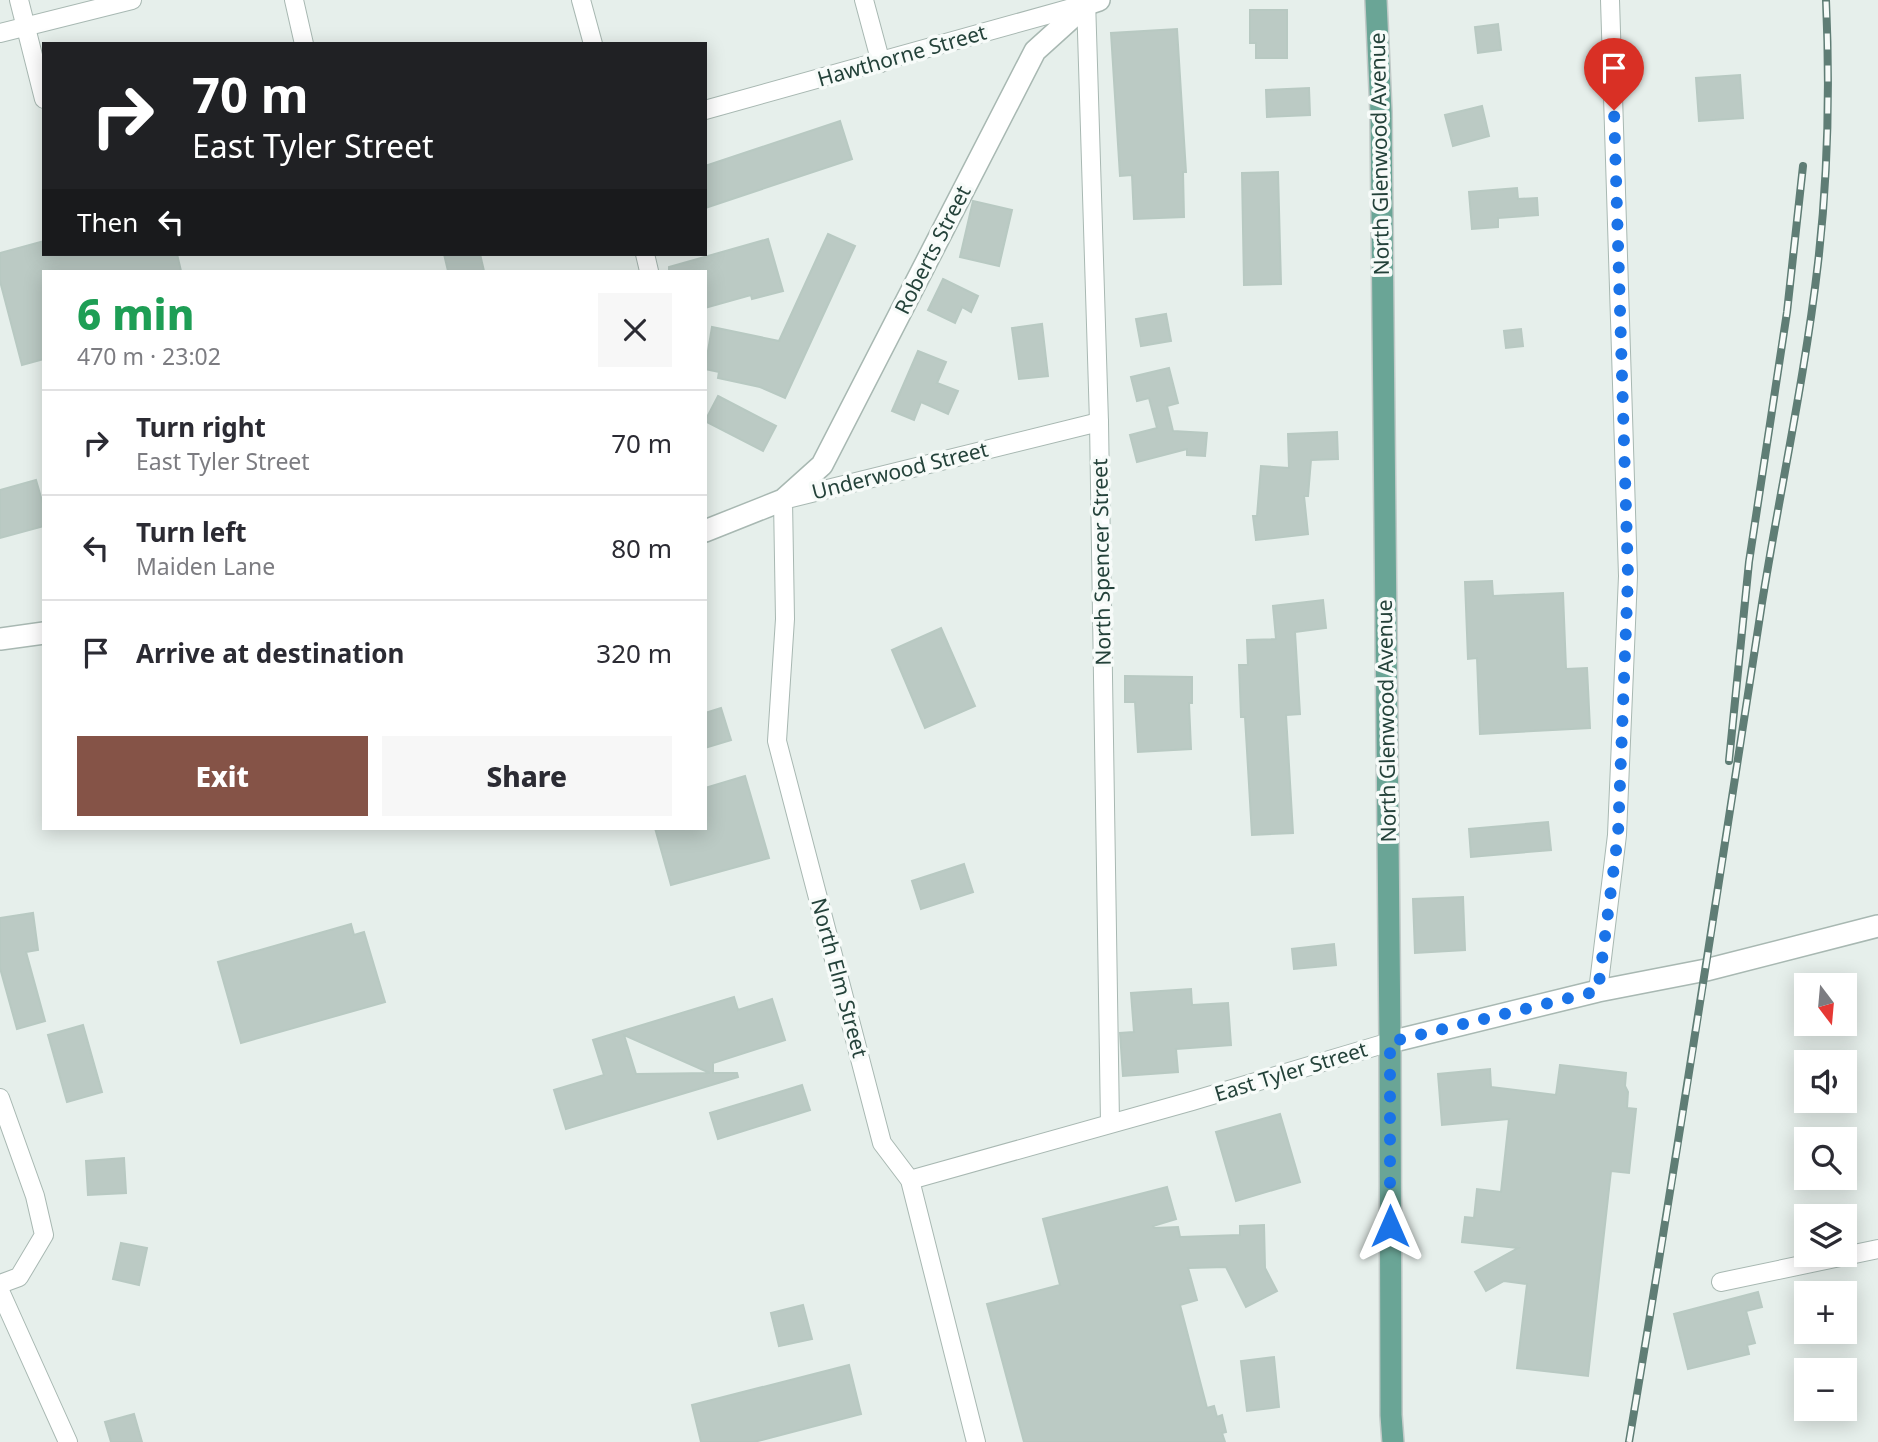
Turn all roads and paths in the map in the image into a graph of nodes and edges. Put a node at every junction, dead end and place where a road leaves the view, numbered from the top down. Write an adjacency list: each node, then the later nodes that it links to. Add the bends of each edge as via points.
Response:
1 (19, 0): 9 (street)
2 (132, 0): 9 (street)
3 (294, 0): 11 (street)
4 (581, 0): 12 (street)
5 (864, 0): 13 (street)
6 (1376, 0): 23 (main road, North Glenwood Avenue)
7 (1610, 0): 22 (street, via 1628,576 1618,835)
8 (1091, 1): 13 (street, Hawthorne Street); 16 (street, North Spencer Street); 17 (street, Roberts Street, via 1035,51 822,465)
9 (26, 26): 10 (street); 14 (street)
10 (0, 33)
11 (304, 42)
12 (592, 42)
13 (881, 62): 15 (street, Hawthorne Street)
14 (42, 91)
15 (707, 109)
16 (1099, 422): 17 (street, Underwood Street); 25 (street, North Spencer Street)
17 (783, 500): 18 (street, Underwood Street); 26 (street, North Elm Street, via 785,619 777,741 882,1143)
18 (707, 529)
19 (42, 633): 20 (street)
20 (0, 639)
21 (1878, 926): 22 (street, East Tyler Street, via 1706,970)
22 (1598, 991): 23 (street, East Tyler Street)
23 (1390, 1042): 25 (street, East Tyler Street); 33 (main road, North Glenwood Avenue)
24 (0, 1098): 29 (street, via 44,1235 19,1277)
25 (1110, 1123): 26 (street, East Tyler Street)
26 (910, 1180): 32 (street, North Elm Street)
27 (1878, 1249): 28 (street)
28 (1721, 1282)
29 (0, 1284)
30 (0, 1291): 31 (street)
31 (68, 1442)
32 (976, 1442)
33 (1393, 1442)

